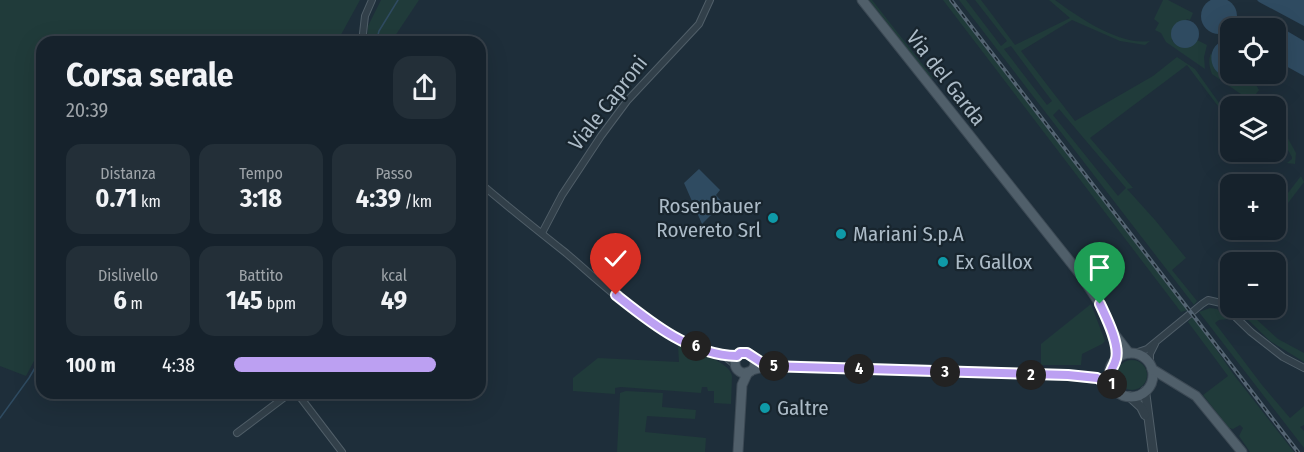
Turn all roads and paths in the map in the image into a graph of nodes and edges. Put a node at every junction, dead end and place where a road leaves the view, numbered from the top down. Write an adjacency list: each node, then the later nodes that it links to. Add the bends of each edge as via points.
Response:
1 (372, 0): 4 (street)
2 (711, 0): 6 (street, Viale Caproni, via 699,24 627,101 601,136)
3 (865, 0): 7 (main road, Via del Garda, via 1080,274)
4 (363, 36)
5 (486, 188): 6 (street)
6 (542, 233): 12 (street, via 650,322)
7 (1112, 331): 9 (main road, Via del Garda); 11 (main road, Via del Garda)
8 (1161, 336): 9 (street, via 1146,349); 14 (street, via 1151,351); 15 (street, via 1208,300 1216,301 1283,357)
9 (1132, 353): 11 (main road); 14 (main road, Via del Garda, via 1144,357)
10 (754, 359): 12 (main road, via 740,353); 13 (main road); 16 (main road)
11 (1114, 362): 17 (main road, via 1101,373); 20 (main road, Via del Garda, via 1110,376)
12 (736, 364): 16 (main road, via 744,373); 19 (main road)
13 (767, 366): 16 (main road); 20 (main road, via 1068,375 1097,378)
14 (1151, 367): 18 (main road, Via del Garda); 21 (main road)
15 (1304, 368)
16 (750, 371): 19 (main road)
17 (1085, 374)
18 (1179, 384): 21 (main road, via 1163,382); 30 (main road, Via del Garda, via 1196,396)
19 (742, 385): 28 (main road)
20 (1113, 386): 22 (main road)
21 (1148, 388): 22 (main road); 25 (street)
22 (1129, 396): 25 (street, via 1141,407)
23 (282, 399): 26 (street)
24 (302, 399): 27 (street)
25 (1149, 428): 29 (street)
26 (237, 433)
27 (342, 452)
28 (738, 452)
29 (1153, 452)
30 (1242, 452)

